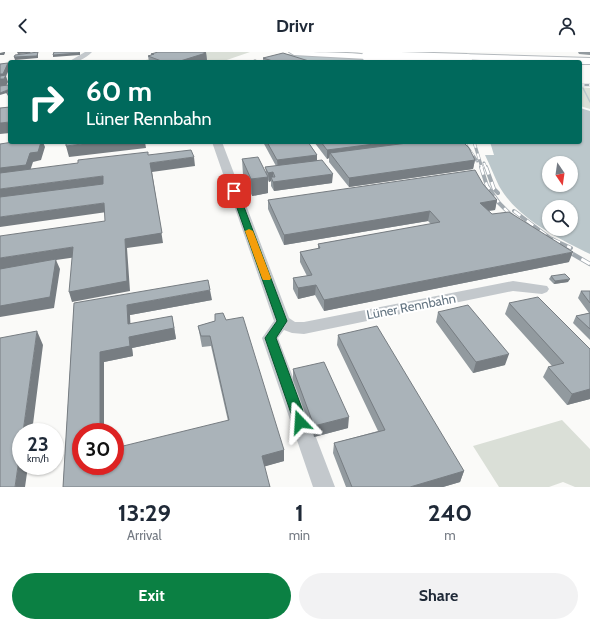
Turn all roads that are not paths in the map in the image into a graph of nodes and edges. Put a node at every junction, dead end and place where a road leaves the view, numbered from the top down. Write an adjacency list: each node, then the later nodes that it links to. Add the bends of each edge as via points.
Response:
1 (89, 52): 6 (street)
2 (294, 52): 4 (highway)
3 (322, 52): 4 (highway)
4 (364, 55): 5 (highway, bridge)
5 (464, 58): 7 (highway); 8 (highway)
6 (75, 60)
7 (510, 60)
8 (527, 60)
9 (218, 144): 11 (street)
10 (542, 289): 11 (street, Lüner Rennbahn, via 513,286 304,328 292,327)
11 (282, 321): 12 (street, via 270,338)
12 (324, 487)

